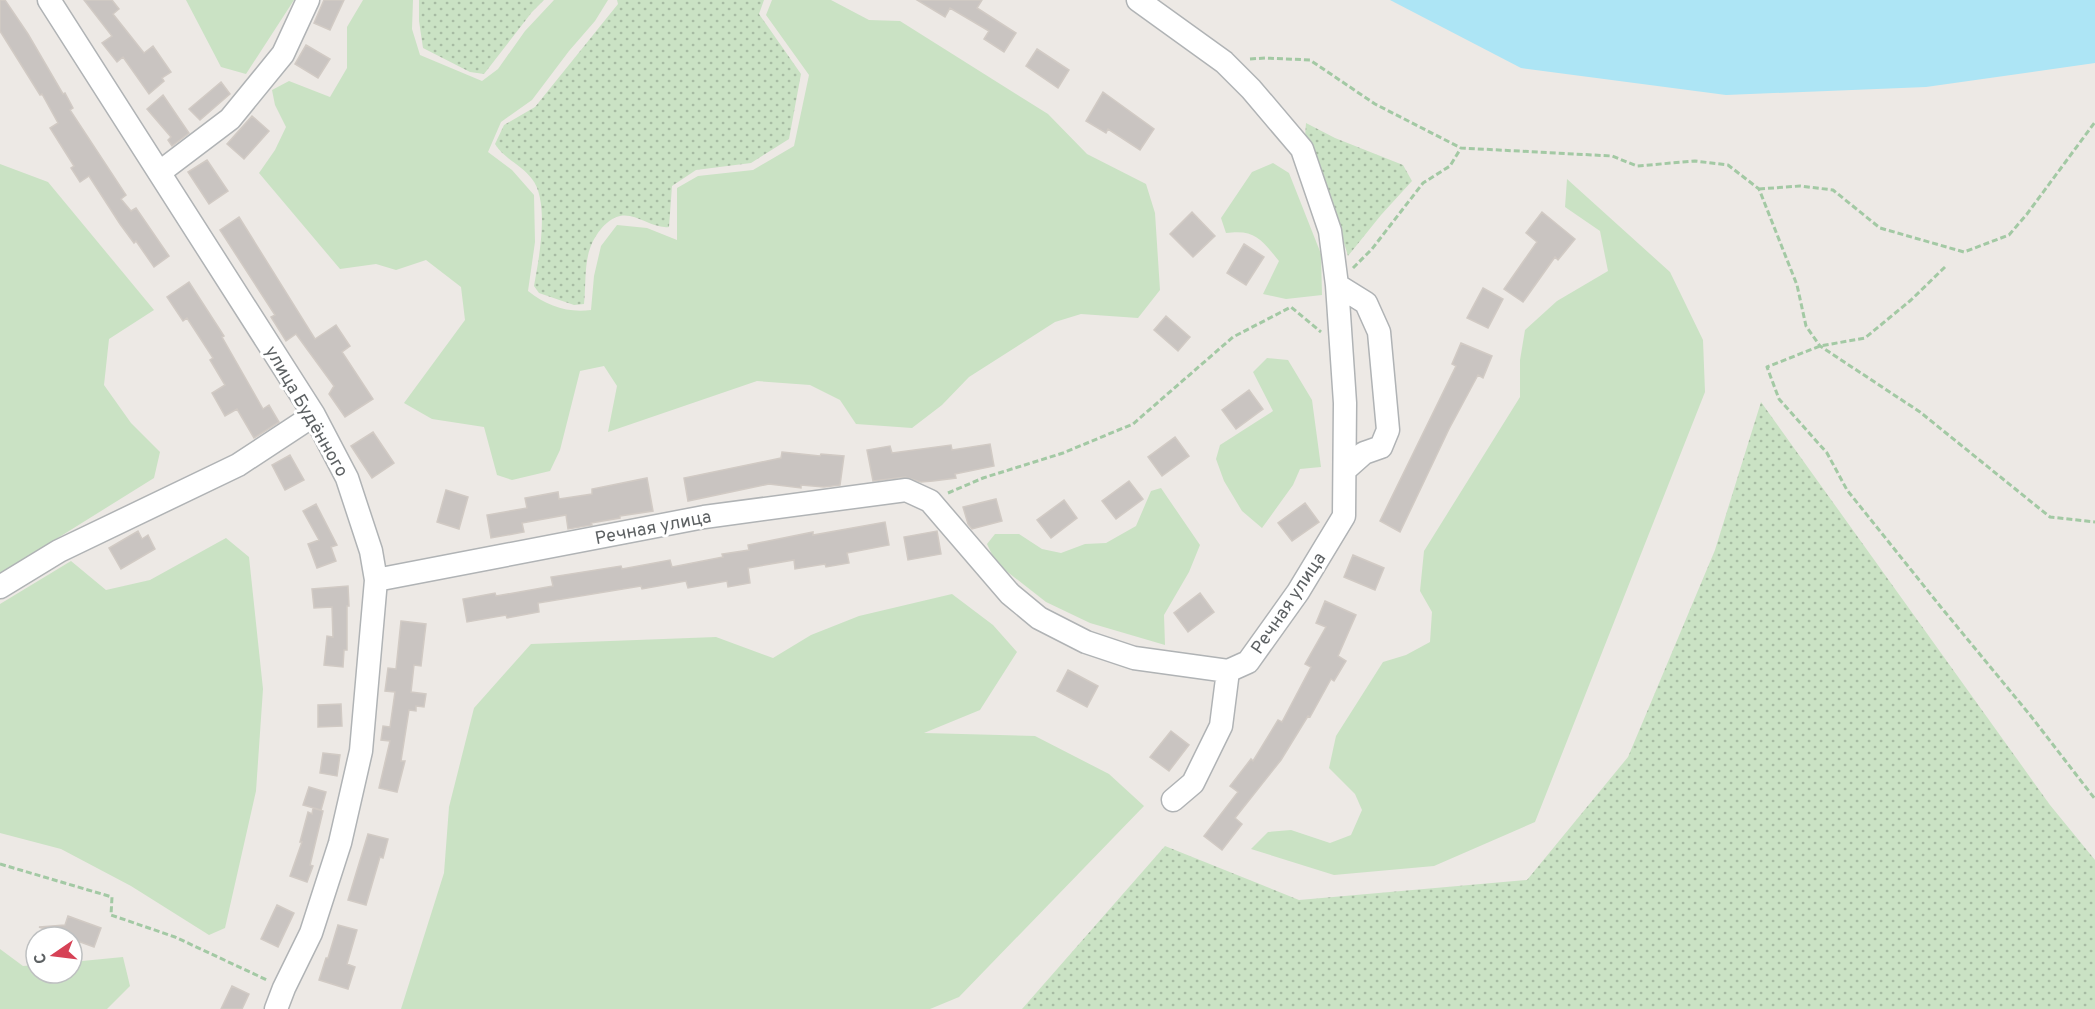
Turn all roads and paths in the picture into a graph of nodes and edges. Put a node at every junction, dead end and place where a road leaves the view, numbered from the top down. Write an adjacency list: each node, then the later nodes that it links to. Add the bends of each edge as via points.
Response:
1 (49, 0): 7 (street, улица Будённого)
2 (308, 0): 7 (street, via 283,54 230,119)
3 (1138, 0): 4 (street, Речная улица)
4 (1224, 62): 6 (path, via 1265,58 1310,60 1375,104); 10 (street, Речная улица, via 1302,149 1330,231)
5 (2095, 122): 8 (path, via 2009,235 1964,252 1880,228 1833,190 1800,186)
6 (1461, 148): 8 (path, via 1612,156 1637,166 1695,161 1728,165); 10 (path, via 1450,166 1423,183 1372,249)
7 (160, 172): 13 (street, улица Будённого)
8 (1758, 189): 11 (path, via 1797,285 1806,326)
9 (1945, 267): 11 (path, via 1865,338)
10 (1337, 285): 12 (street, Речная улица); 14 (street, via 1366,303 1379,332 1388,430 1381,447 1364,453)
11 (1820, 346): 16 (path, via 1920,411 2050,517); 20 (path, via 1767,367 1779,399 1827,453 1847,490 1883,537)
12 (1341, 348): 14 (street, Речная улица); 15 (path, via 1291,307 1233,337 1133,424)
13 (314, 415): 17 (street, улица Будённого, via 346,478 371,551); 18 (street, via 238,465 59,551)
14 (1346, 469): 19 (street, Речная улица, via 1344,516 1298,592 1248,662)
15 (930, 501): 17 (street, Речная улица, via 906,490 704,517); 19 (street, Речная улица, via 1010,594 1039,618 1086,642 1134,658)
16 (2095, 522)
17 (376, 580): 23 (street, улица Будённого, via 361,751 340,843 311,933)
18 (0, 587)
19 (1228, 671): 21 (street, via 1221,726 1193,783)
20 (2095, 799)
21 (1173, 800)
22 (0, 864): 23 (path, via 112,897 111,915 175,937)
23 (284, 988): 24 (street, улица Будённого)
24 (276, 1009)

